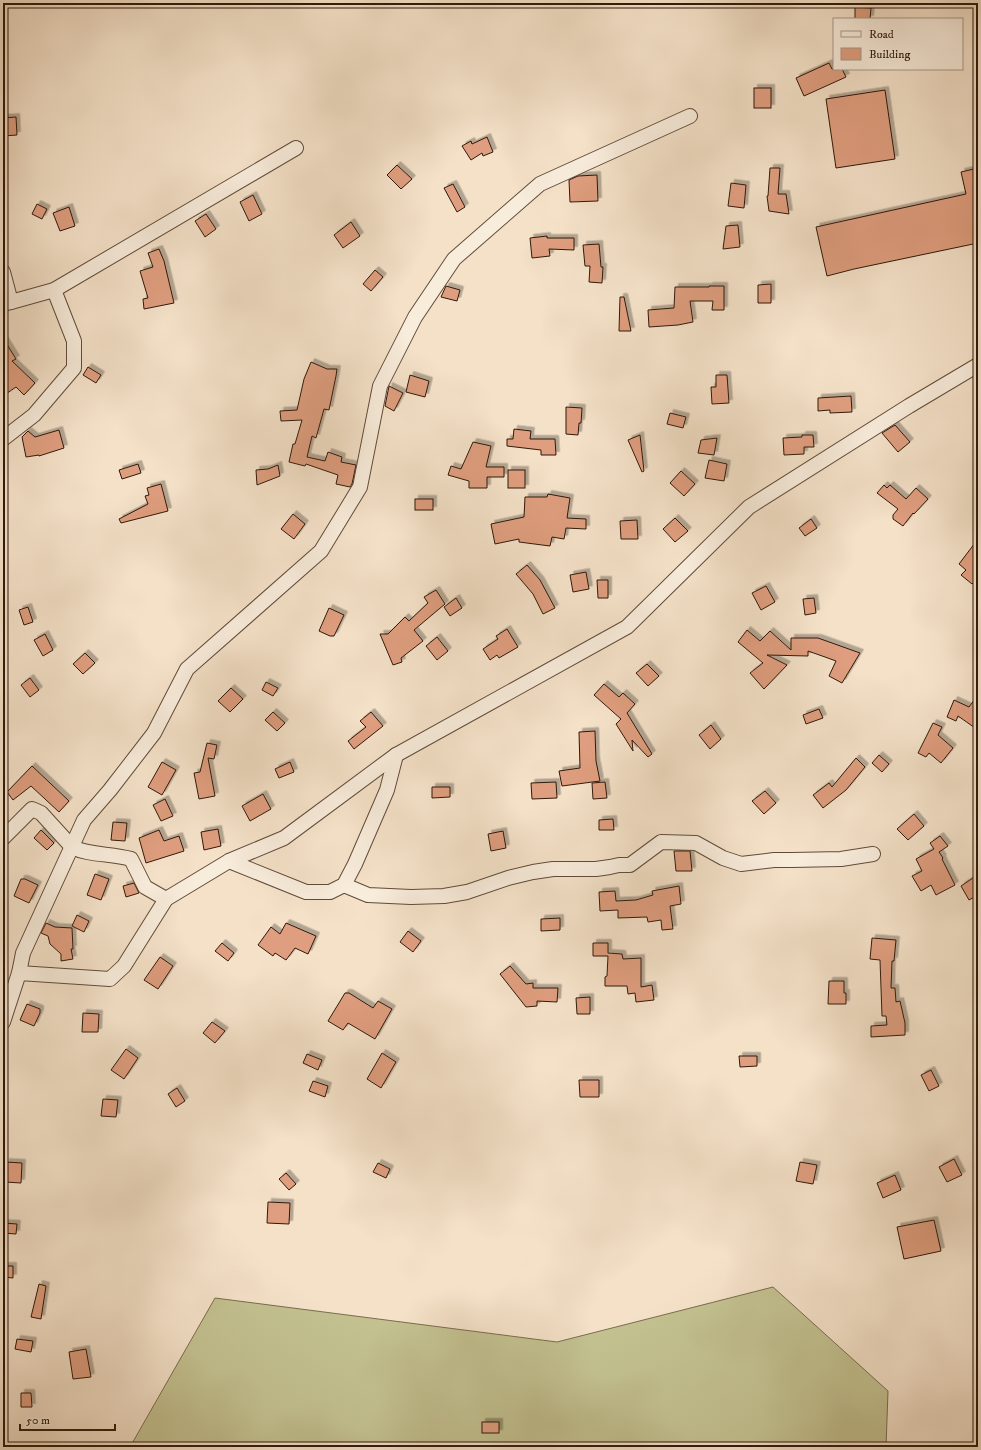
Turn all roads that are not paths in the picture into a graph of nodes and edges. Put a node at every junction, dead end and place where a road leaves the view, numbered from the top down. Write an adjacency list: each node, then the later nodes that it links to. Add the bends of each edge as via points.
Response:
1 (690, 116): 10 (street, via 540,184 454,259 415,317 380,386 360,487 321,551 187,669 154,733 84,820)
2 (296, 148): 4 (street)
3 (3, 272): 5 (street)
4 (54, 290): 5 (street); 7 (street, via 74,341 74,368 34,415)
5 (7, 303)
6 (978, 364): 8 (street, via 749,507 627,627)
7 (3, 439)
8 (396, 756): 12 (street, via 284,838); 13 (street, via 387,790)
9 (3, 838): 10 (street, via 32,808 41,813)
10 (72, 847): 14 (street, via 79,851 131,859 145,887); 15 (street, via 23,952)
11 (874, 854): 13 (street, via 841,859 774,860 741,864 723,858 696,843 661,842 630,865 533,872 467,892 444,896 368,895)
12 (229, 861): 13 (street, via 306,892 330,892); 14 (street)
13 (344, 885)
14 (166, 900): 15 (street, via 124,966 110,979)
15 (19, 973): 16 (street)
16 (3, 1022)

